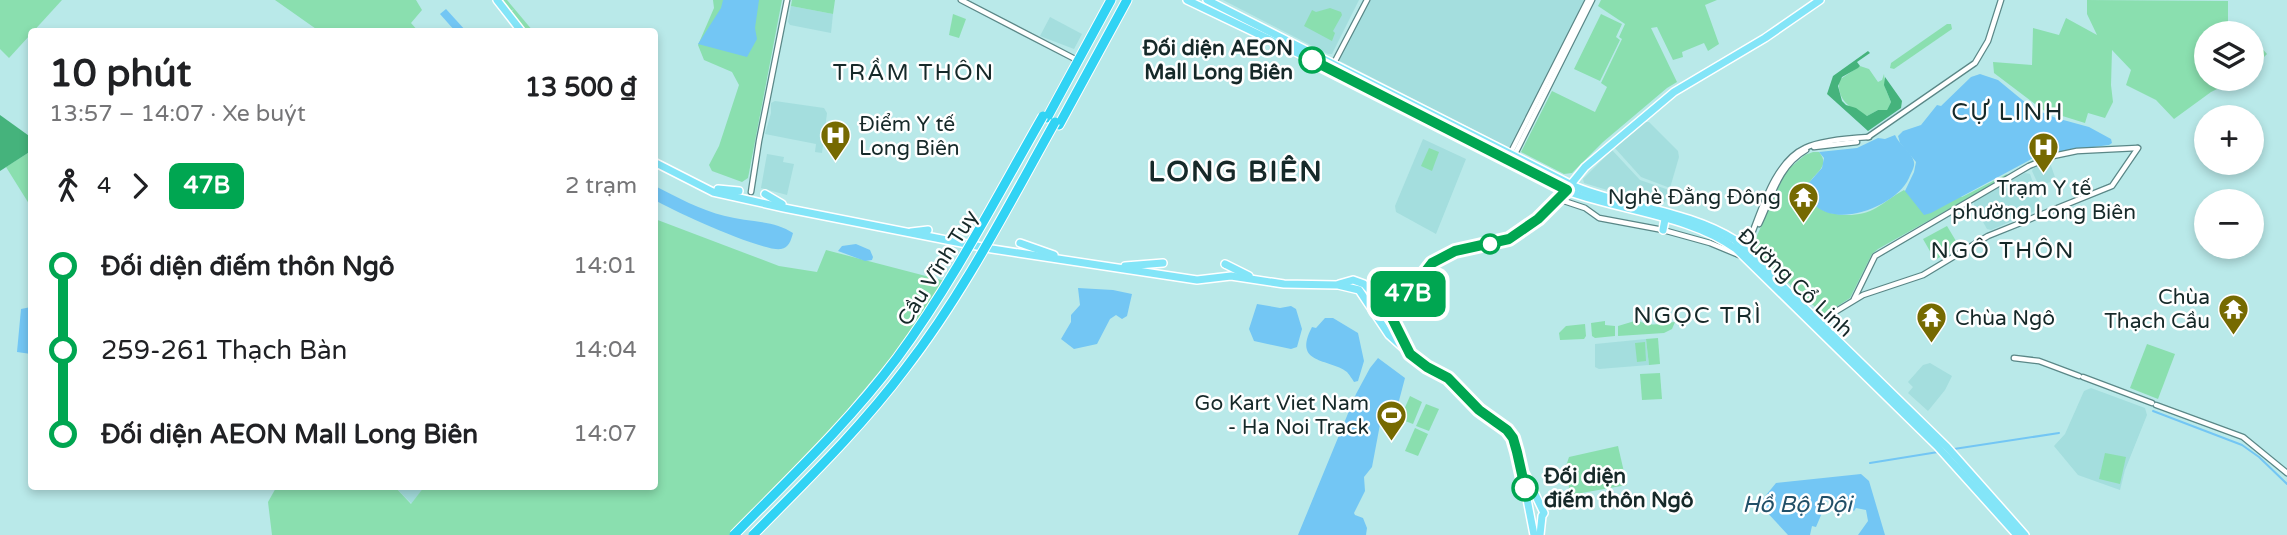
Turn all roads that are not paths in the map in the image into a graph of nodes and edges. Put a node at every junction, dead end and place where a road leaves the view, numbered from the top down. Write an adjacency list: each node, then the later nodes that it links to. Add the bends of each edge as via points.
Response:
1 (497, 0): 14 (main road)
2 (787, 0): 23 (street)
3 (961, 0): 15 (street)
4 (1126, 0): 17 (highway, Cầu Vĩnh Tuy, via 1094,58)
5 (1187, 0): 13 (main road, Đường Cổ Linh)
6 (1197, 0): 13 (main road)
7 (1207, 0): 13 (main road, Đường Cổ Linh)
8 (1367, 0): 16 (street)
9 (1590, 0): 18 (street)
10 (1819, 0): 21 (main road, via 1674,92 1598,155)
11 (2001, 0): 33 (street, via 1989,41 1975,63 1869,137 1818,145 1796,155 1782,172)
12 (1110, 1): 15 (highway, Cầu Vĩnh Tuy)
13 (1240, 20): 16 (main road, Đường Cổ Linh); 21 (main road, Đường Cổ Linh)
14 (519, 28)
15 (1078, 55): 17 (highway, Cầu Vĩnh Tuy)
16 (1334, 63): 18 (main road, Đường Cổ Linh)
17 (1070, 88): 52 (highway, Cầu Vĩnh Tuy, bridge, via 1043,116 947,284 895,360 843,422); 53 (highway, Cầu Vĩnh Tuy, bridge, via 919,335 870,399); 54 (highway, Cầu Vĩnh Tuy, bridge, via 933,331 877,405); 55 (highway, Cầu Vĩnh Tuy, bridge, via 1059,125 963,293 910,371 849,443)
18 (1513, 153): 21 (main road, Đường Cổ Linh)
19 (658, 164): 20 (main road)
20 (702, 188): 22 (main road); 27 (main road)
21 (1569, 188): 25 (main road); 26 (street); 28 (main road, Đường Cổ Linh, via 1592,200); 33 (main road, Đường Cổ Linh, via 1704,224 1727,234)
22 (739, 191)
23 (751, 192)
24 (765, 194): 27 (main road)
25 (1558, 199): 26 (street); 43 (main road, via 1509,239 1455,251 1432,263 1408,294)
26 (1586, 208): 30 (street, via 1600,218)
27 (795, 210): 31 (main road)
28 (1665, 219): 30 (main road); 33 (main road, Đường Cổ Linh, via 1712,233)
29 (928, 230): 31 (main road)
30 (1663, 230): 33 (street, via 1736,255)
31 (903, 233): 35 (main road)
32 (1020, 243): 35 (main road)
33 (1743, 251): 44 (main road, Đường Cổ Linh); 47 (main road, Đường Cổ Linh)
34 (1096, 254): 38 (main road)
35 (1060, 260): 38 (main road)
36 (1163, 262): 39 (main road)
37 (1225, 264): 40 (main road)
38 (1093, 265): 39 (main road)
39 (1111, 267): 40 (main road, via 1197,280 1231,275)
40 (1255, 279): 41 (main road, via 1296,287)
41 (1338, 285): 43 (main road, via 1361,282); 45 (main road, via 1361,292 1383,328)
42 (1854, 300): 42 (street, via 1916,278 1988,236 2112,186 2138,148 2077,151 2029,166 1878,254); 44 (street)
43 (1388, 310): 45 (main road)
44 (1821, 321): 47 (main road, Đường Cổ Linh)
45 (1410, 354): 49 (main road, via 1448,378 1479,410 1507,430)
46 (2014, 358): 50 (street, via 2039,360 2243,437)
47 (1896, 400): 48 (main road, Đường Cổ Linh)
48 (1943, 450): 51 (main road, Đường Cổ Linh); 51 (main road, Đường Cổ Linh, via 1956,456)
49 (1520, 463): 56 (main road); 57 (main road, via 1545,513)
50 (2287, 474)
51 (1974, 481): 58 (main road, Đường Cổ Linh); 59 (main road, Đường Cổ Linh)
52 (734, 535)
53 (740, 535)
54 (754, 535)
55 (760, 535)
56 (1534, 535)
57 (1540, 535)
58 (2017, 535)
59 (2025, 535)

